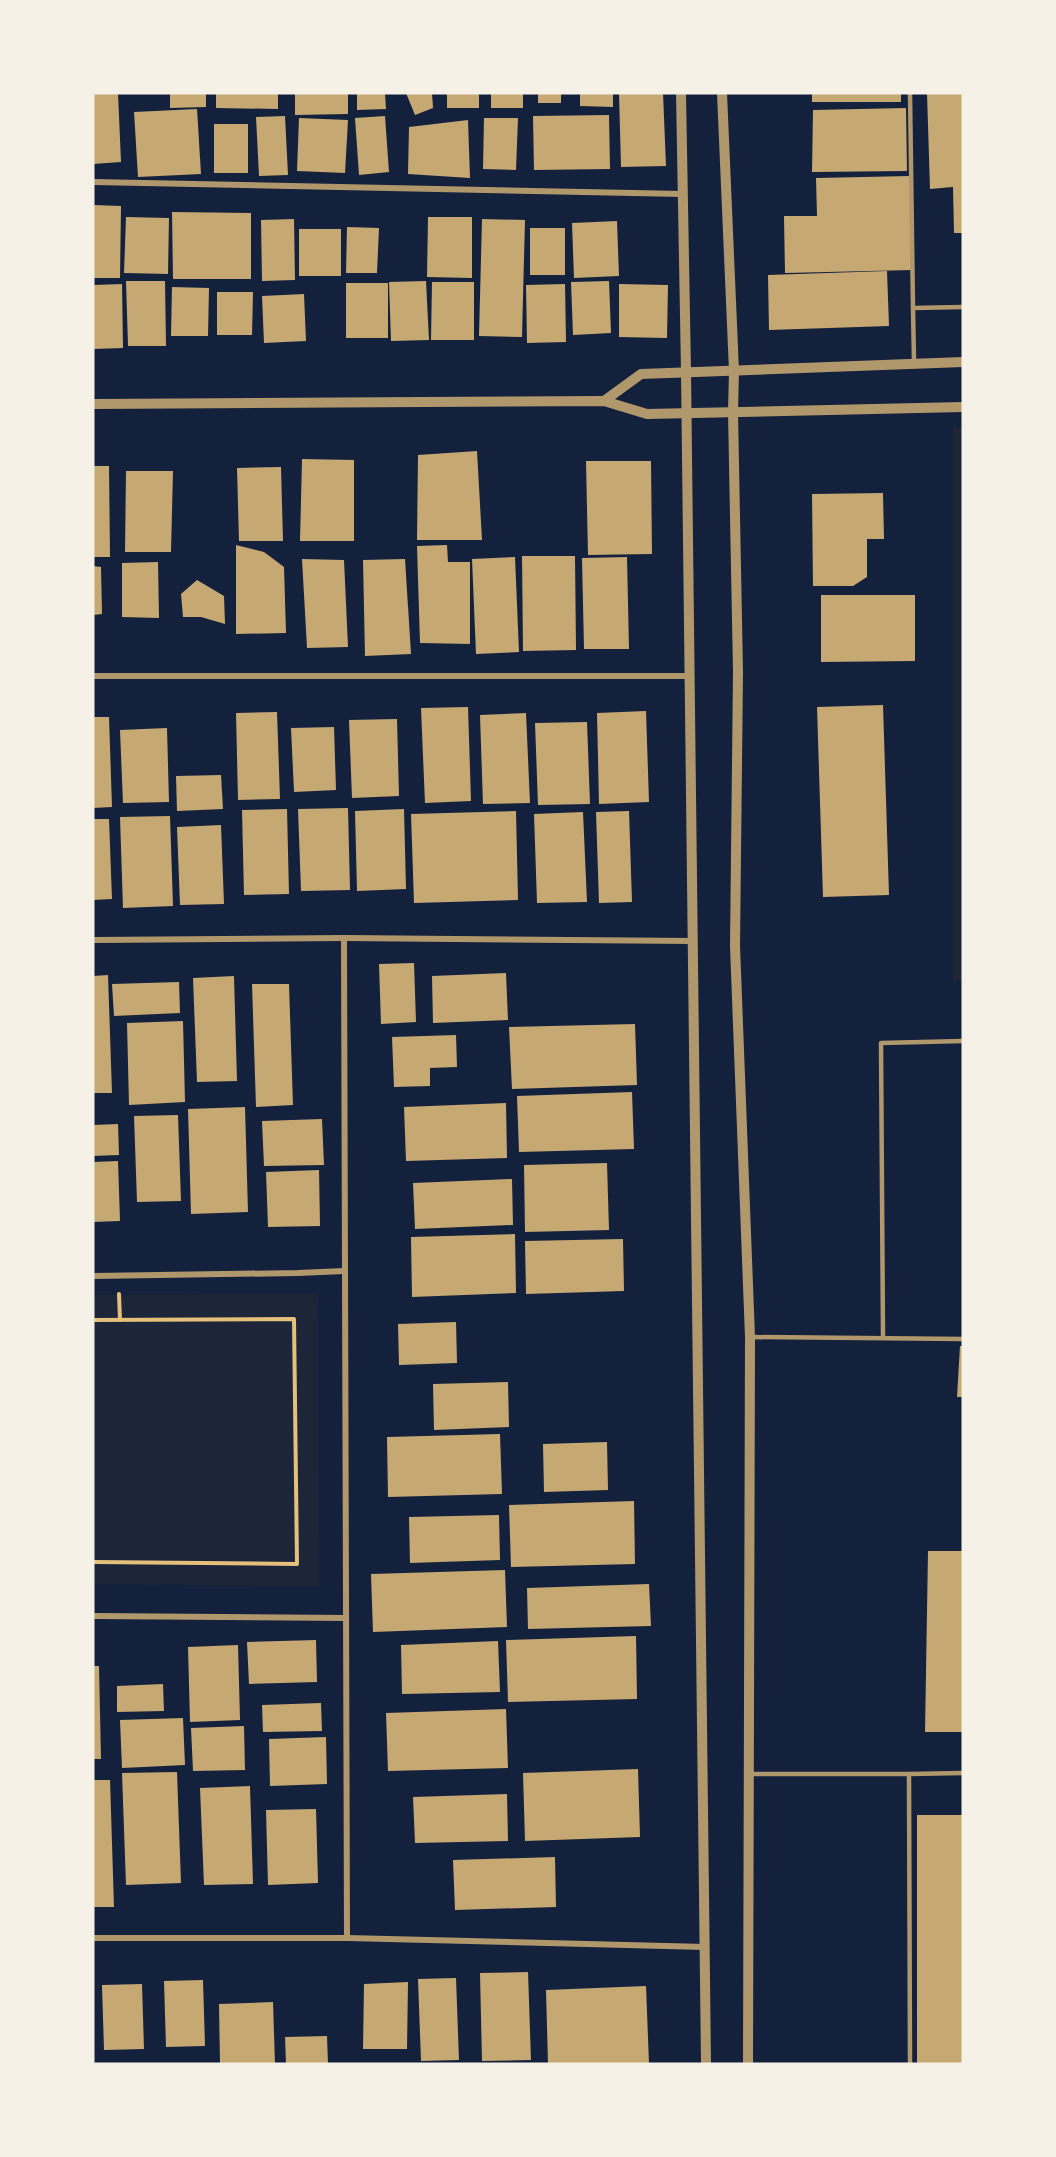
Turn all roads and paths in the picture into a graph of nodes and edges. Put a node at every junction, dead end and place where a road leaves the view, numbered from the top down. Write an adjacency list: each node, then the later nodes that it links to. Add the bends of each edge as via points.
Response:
1 (681, 93): 5 (street)
2 (722, 93): 11 (street)
3 (910, 93): 6 (lane)
4 (93, 182): 5 (street)
5 (682, 194): 10 (street)
6 (914, 308): 7 (lane); 9 (lane)
7 (963, 308)
8 (963, 362): 9 (street)
9 (914, 363): 11 (street)
10 (686, 371): 11 (street); 12 (street, via 641,374); 16 (street)
11 (734, 371): 15 (street)
12 (604, 401): 13 (street); 16 (street, via 647,414)
13 (93, 404)
14 (963, 407): 15 (street)
15 (733, 412): 16 (street); 26 (street, via 738,672 735,946)
16 (686, 413): 17 (street)
17 (690, 675): 18 (street); 21 (street)
18 (93, 676)
19 (344, 938): 20 (street); 21 (street); 23 (street)
20 (93, 940)
21 (693, 941): 37 (street)
22 (963, 1041): 27 (lane, via 881,1043)
23 (344, 1271): 24 (street); 31 (street)
24 (93, 1276)
25 (93, 1320): 29 (path, via 294,1319 297,1564)
26 (750, 1337): 27 (lane); 33 (street)
27 (883, 1337): 28 (lane)
28 (963, 1339)
29 (93, 1562)
30 (93, 1616): 31 (street)
31 (346, 1618): 36 (street)
32 (963, 1773): 34 (lane)
33 (749, 1774): 34 (lane); 39 (street)
34 (909, 1774): 40 (lane)
35 (93, 1938): 36 (street)
36 (347, 1938): 37 (street)
37 (705, 1947): 38 (street)
38 (706, 2064)
39 (748, 2064)
40 (910, 2064)

